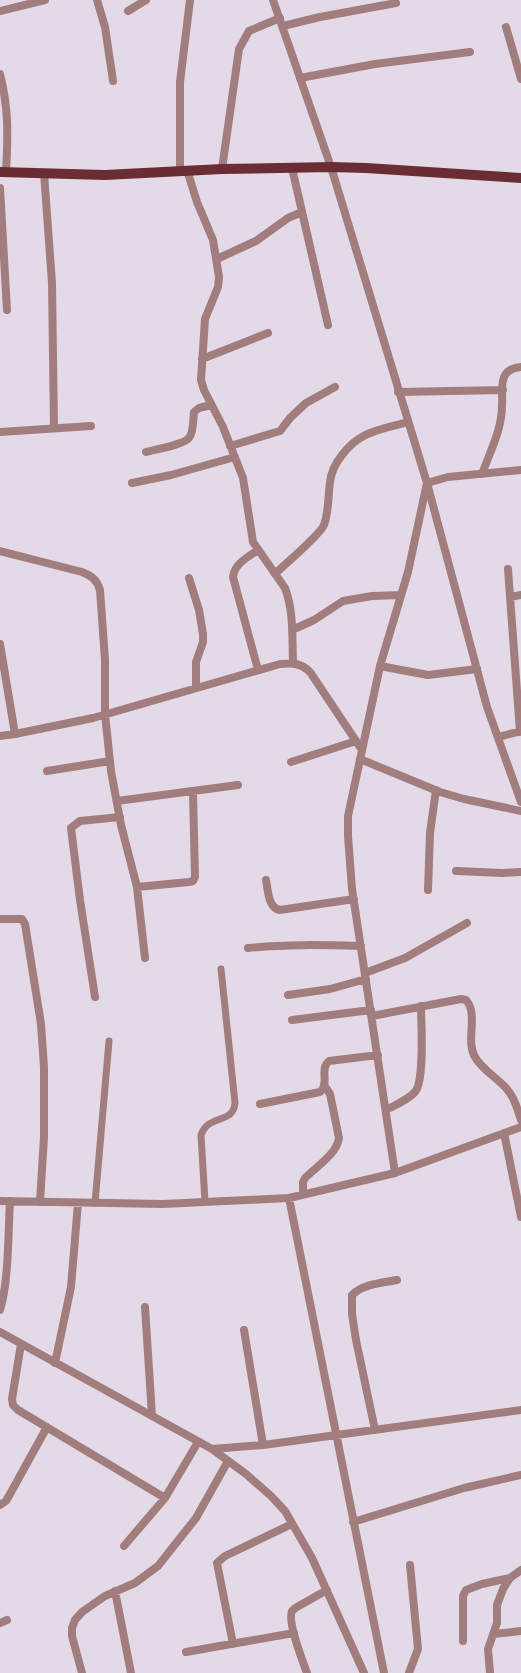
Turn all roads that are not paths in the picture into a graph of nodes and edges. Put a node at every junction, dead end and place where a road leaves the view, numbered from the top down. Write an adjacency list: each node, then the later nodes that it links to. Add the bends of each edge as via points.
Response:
1 (45, 0): 6 (street)
2 (97, 0): 17 (street, via 105,27)
3 (146, 0): 9 (street)
4 (190, 0): 21 (street, via 180,82)
5 (273, 0): 10 (street)
6 (17, 3): 8 (street)
7 (396, 3): 11 (street)
8 (0, 11)
9 (128, 11)
10 (280, 18): 11 (street); 20 (street, via 249,31 239,49)
11 (283, 26): 15 (street)
12 (506, 27): 16 (street)
13 (470, 52): 15 (street, via 375,64)
14 (0, 74): 22 (street, via 6,96 8,121)
15 (300, 78): 18 (street)
16 (521, 79)
17 (114, 81)
18 (331, 167): 19 (main road); 24 (main road); 35 (street)
19 (292, 168): 20 (main road); 26 (street)
20 (222, 169): 21 (main road)
21 (184, 170): 23 (main road, via 105,174); 27 (street, via 213,240)
22 (3, 172): 23 (main road)
23 (44, 173): 39 (street, via 52,283)
24 (521, 178)
25 (0, 188): 28 (street)
26 (302, 212): 27 (street, via 288,218 256,241); 29 (street)
27 (217, 258): 31 (street, via 218,286 205,319)
28 (7, 310)
29 (328, 325)
30 (268, 333): 31 (street)
31 (202, 359): 36 (street, via 200,380)
32 (521, 367): 34 (street, via 510,370 505,376)
33 (335, 387): 41 (street, via 306,403 280,431)
34 (503, 390): 35 (street); 45 (street, via 500,423)
35 (398, 392): 37 (street)
36 (211, 405): 41 (street); 42 (street, via 194,412 190,438)
37 (408, 422): 47 (street); 51 (street, via 365,434 348,447 335,463 331,475 327,515 321,531)
38 (91, 426): 39 (street)
39 (54, 428): 40 (street)
40 (0, 432)
41 (230, 446): 43 (street)
42 (146, 452)
43 (235, 457): 46 (street); 48 (street, via 245,489 251,535)
44 (521, 470): 45 (street)
45 (482, 474): 47 (street, via 448,477)
46 (132, 483)
47 (427, 483): 53 (street); 60 (street)
48 (258, 550): 51 (street); 61 (street, via 237,566 233,577)
49 (0, 551): 63 (street, via 82,572 98,582 102,601)
50 (508, 569): 55 (street)
51 (275, 574): 56 (street, via 288,596 292,611)
52 (189, 578): 62 (street, via 203,634 196,662)
53 (401, 595): 56 (street, via 343,601 314,620); 59 (street)
54 (521, 595): 55 (street)
55 (510, 597): 64 (street)
56 (292, 630): 58 (street)
57 (0, 644): 65 (street)
58 (293, 663): 61 (street); 68 (street, via 304,665 310,672)
59 (380, 666): 60 (street, via 428,675); 69 (street)
60 (477, 669): 67 (street)
61 (258, 670): 62 (street)
62 (196, 688): 63 (street)
63 (105, 714): 65 (street); 70 (street)
64 (520, 732): 67 (street)
65 (15, 734): 66 (street)
66 (0, 736)
67 (498, 737): 77 (street)
68 (356, 741): 69 (street); 71 (street)
69 (361, 754): 74 (street); 85 (street, via 348,816)
70 (110, 762): 72 (street); 76 (street)
71 (291, 762)
72 (48, 771)
73 (238, 785): 75 (street)
74 (436, 790): 78 (street, via 464,799); 84 (street, via 430,833)
75 (193, 792): 76 (street); 83 (street, via 193,881)
76 (117, 801): 79 (street)
77 (521, 802)
78 (521, 811)
79 (120, 817): 83 (street); 94 (street, via 85,820 71,828)
80 (456, 871): 81 (street)
81 (521, 872)
82 (266, 880): 85 (street, via 275,910)
83 (136, 887): 90 (street)
84 (428, 890)
85 (354, 899): 88 (street)
86 (0, 919): 111 (street, via 22,919 25,924 39,1009 44,1074)
87 (468, 924): 92 (street)
88 (361, 946): 89 (street, via 275,945); 92 (street)
89 (248, 948)
90 (145, 958)
91 (221, 969): 112 (lane, via 235,1103 230,1115 203,1128 201,1135)
92 (366, 976): 93 (street, via 330,989); 96 (street)
93 (288, 995)
94 (95, 997)
95 (421, 1006): 96 (street); 102 (street, via 421,1066 418,1087 414,1093); 103 (street, via 466,1000 470,1008 474,1057 510,1093)
96 (372, 1013): 97 (street); 99 (street)
97 (292, 1020)
98 (109, 1041): 114 (lane)
99 (378, 1055): 100 (street, via 329,1061 324,1068); 102 (street)
100 (324, 1084): 101 (street, via 320,1092); 107 (street, via 330,1094 339,1138 334,1150 305,1178)
101 (260, 1104)
102 (386, 1110): 106 (street)
103 (521, 1120)
104 (521, 1127): 105 (street)
105 (504, 1133): 106 (street); 115 (street)
106 (395, 1173): 107 (street)
107 (303, 1195): 108 (street)
108 (289, 1198): 112 (street); 127 (street)
109 (0, 1201): 110 (street)
110 (10, 1201): 111 (street); 118 (street, via 5,1280)
111 (40, 1202): 113 (street)
112 (205, 1202): 114 (street)
113 (78, 1203): 114 (street); 122 (street, via 70,1287)
114 (95, 1203)
115 (521, 1217)
116 (396, 1280): 126 (street, via 357,1290 352,1295 356,1340)
117 (145, 1307): 124 (street)
118 (0, 1310)
119 (244, 1330): 129 (street)
120 (0, 1332): 121 (street)
121 (21, 1344): 122 (street); 125 (street, via 12,1393 13,1405)
122 (55, 1363): 124 (street)
123 (521, 1410): 126 (street)
124 (152, 1416): 128 (street)
125 (47, 1427): 133 (street); 134 (street, via 6,1501)
126 (376, 1430): 127 (street)
127 (336, 1435): 129 (street); 135 (street)
128 (198, 1442): 130 (street); 133 (street)
129 (263, 1445): 130 (street)
130 (212, 1449): 131 (street)
131 (228, 1461): 136 (street, via 271,1496 285,1511); 142 (street, via 196,1518 158,1566 135,1584)
132 (521, 1475): 135 (street, via 464,1488)
133 (165, 1498): 137 (street)
134 (0, 1505)
135 (353, 1522): 153 (street)
136 (292, 1524): 141 (street); 147 (street, via 225,1556 217,1564)
137 (124, 1546)
138 (410, 1565): 154 (street, via 418,1649)
139 (521, 1570): 140 (street)
140 (510, 1578): 145 (street, via 497,1605); 146 (street, via 466,1590 463,1596)
141 (327, 1590): 144 (street, via 292,1610 291,1622); 152 (street)
142 (115, 1591): 149 (street, via 82,1612 75,1620 72,1636); 150 (street)
143 (521, 1631): 145 (street)
144 (294, 1633): 147 (street); 151 (street)
145 (494, 1634): 155 (street, via 488,1649)
146 (463, 1641)
147 (233, 1644): 148 (street)
148 (186, 1652)
149 (82, 1673)
150 (131, 1673)
151 (307, 1673)
152 (364, 1673)
153 (384, 1673)
154 (409, 1673)
155 (490, 1673)

